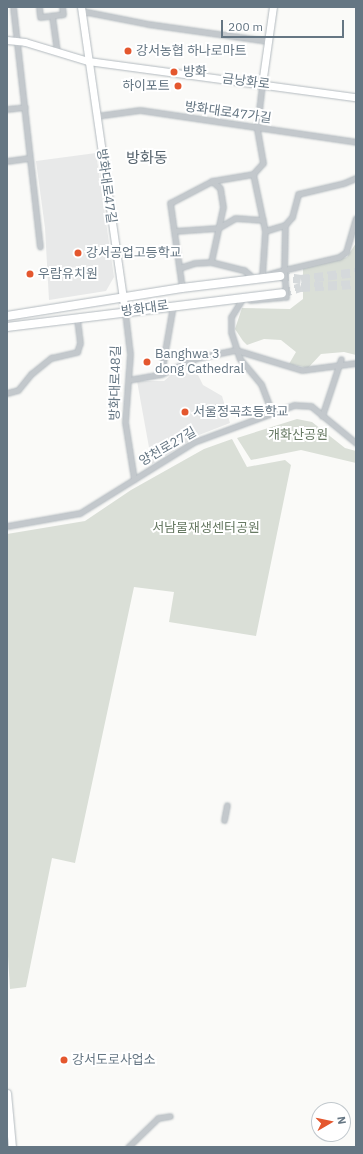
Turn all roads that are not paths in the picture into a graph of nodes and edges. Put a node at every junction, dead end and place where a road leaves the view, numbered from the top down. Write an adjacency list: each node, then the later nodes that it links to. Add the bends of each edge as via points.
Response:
1 (13, 7): 8 (street)
2 (39, 7): 6 (street, via 40,17)
3 (62, 7): 6 (street, via 63,14)
4 (273, 7): 9 (street)
5 (81, 9): 9 (street, via 148,24); 11 (street)
6 (52, 16): 10 (street)
7 (7, 40): 8 (street, 금낭화로)
8 (17, 40): 10 (street, 금낭화로); 14 (street)
9 (268, 41): 12 (street)
10 (56, 51): 11 (street, 금낭화로)
11 (88, 61): 12 (street, 금낭화로); 16 (street, 방화대로47길)
12 (262, 84): 13 (street, 금낭화로); 17 (street)
13 (356, 97)
14 (25, 107): 15 (street); 19 (street)
15 (7, 109)
16 (96, 116): 17 (street, 방화대로47가길, via 140,110); 39 (street, 방화대로47길)
17 (257, 128): 18 (street, 방화대로47가길); 21 (street, via 263,163)
18 (356, 142)
19 (29, 158): 20 (street); 30 (street)
20 (7, 161)
21 (253, 174): 23 (street); 25 (street)
22 (356, 178): 26 (street, via 298,194 292,217)
23 (212, 181): 27 (street, via 220,188 223,207); 28 (street, via 170,203)
24 (356, 218): 33 (street, via 346,252 339,257)
25 (263, 220): 27 (street, via 235,218); 29 (street)
26 (285, 225): 29 (street); 33 (street)
27 (218, 228): 28 (street); 31 (street)
28 (174, 230): 32 (street)
29 (265, 231): 35 (street)
30 (40, 246)
31 (211, 262): 32 (street, via 194,262); 34 (street, via 244,270)
32 (178, 268): 37 (street)
33 (282, 273): 35 (street); 36 (main road, 방화대로); 40 (street, via 287,294 283,299)
34 (251, 276): 35 (street); 36 (street)
35 (262, 276)
36 (191, 287): 37 (main road, 방화대로)
37 (182, 288): 39 (main road, 방화대로)
38 (282, 293): 41 (main road, 방화대로)
39 (122, 297): 43 (street, 방화대로47길); 44 (main road, 방화대로)
40 (241, 301): 41 (street); 47 (street, via 231,317 231,332)
41 (195, 303): 42 (main road, 방화대로)
42 (173, 305): 43 (main road, 방화대로); 51 (street)
43 (125, 312): 45 (main road, 방화대로); 52 (street, 방화대로48길, via 130,354)
44 (7, 316)
45 (77, 319): 46 (main road, 방화대로); 53 (street, via 80,344 78,352 51,358 31,374 18,390)
46 (7, 327)
47 (236, 350): 50 (street, via 302,370); 51 (street, via 197,358); 54 (street, via 240,359 261,384)
48 (341, 359): 50 (street)
49 (356, 363): 50 (street)
50 (339, 366): 55 (street)
51 (161, 374): 52 (street)
52 (128, 380): 57 (street, 방화대로48길, via 125,422)
53 (7, 393)
54 (272, 412): 55 (street, 양천로27길, via 306,404); 57 (street, 양천로27길, via 194,442)
55 (322, 416): 56 (street, 양천로27길)
56 (356, 443)
57 (134, 479): 58 (street, 양천로27길, via 80,513)
58 (7, 526)
59 (227, 805): 60 (street)
60 (224, 820)
61 (7, 1093): 63 (street)
62 (170, 1116): 65 (street, via 158,1118)
63 (8, 1122): 64 (street)
64 (12, 1147)
65 (128, 1147)

